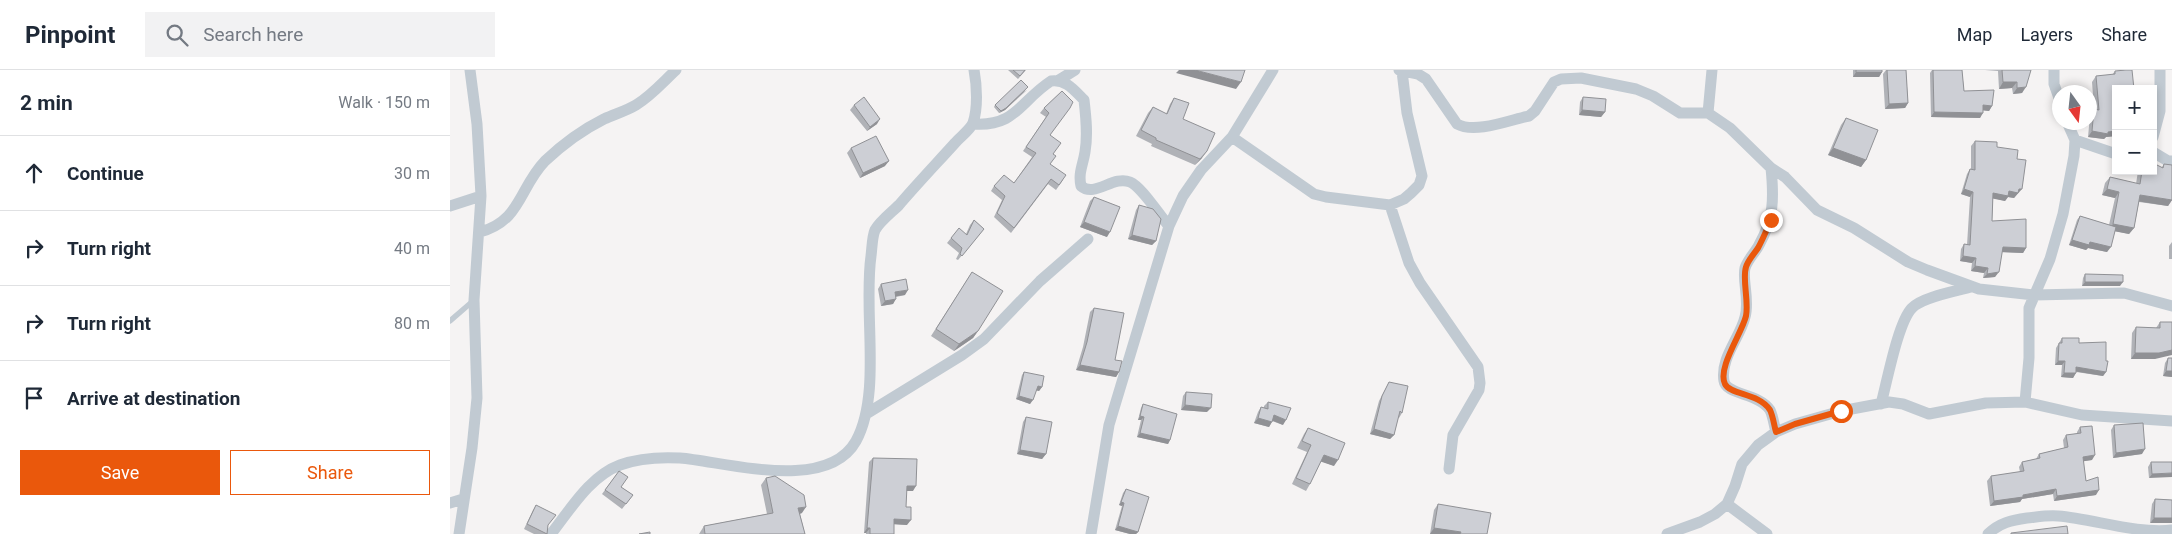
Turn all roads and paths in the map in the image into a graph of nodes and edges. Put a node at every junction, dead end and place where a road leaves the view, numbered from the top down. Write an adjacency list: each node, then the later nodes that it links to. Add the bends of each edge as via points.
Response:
1 (470, 70): 22 (street)
2 (676, 70): 26 (street, via 641,101 566,142 543,164 513,212 492,229)
3 (974, 70): 13 (street, via 976,99)
4 (1075, 70): 10 (street)
5 (1273, 70): 16 (street)
6 (1401, 70): 12 (street, via 1426,79 1457,124 1464,128 1529,116 1554,82 1561,79 1581,78 1636,89 1680,114); 23 (street, via 1422,176 1411,193)
7 (1712, 70): 12 (street)
8 (2054, 70): 11 (street)
9 (2160, 70): 15 (street, via 2160,111)
10 (1059, 80): 13 (street, via 1048,83 1001,122); 25 (street, via 1084,100 1085,151 1078,176 1081,186 1087,190 1115,181 1130,182)
11 (2054, 85)
12 (1708, 113): 21 (street, via 1730,128)
13 (973, 124): 35 (street, via 875,230 869,270 870,381)
14 (2071, 130): 17 (street)
15 (2155, 130)
16 (1232, 137): 23 (street, via 1314,194); 25 (street, via 1201,170 1183,196)
17 (2075, 140): 18 (street); 29 (street, via 2063,214 2048,265)
18 (2112, 153)
19 (2157, 155): 20 (street)
20 (2172, 161)
21 (1772, 168): 28 (street, via 1817,210 1854,228 1908,262); 37 (street, via 1771,220 1745,270 1746,317 1727,360 1724,379 1725,386 1731,391 1748,394 1763,403 1770,411)
22 (481, 196): 24 (street); 26 (street)
23 (1390, 205): 38 (street, via 1409,263 1478,367 1479,390 1453,435)
24 (450, 206)
25 (1169, 226): 45 (street, via 1109,424)
26 (480, 232): 30 (street)
27 (1088, 239): 35 (street, via 1040,281 984,339)
28 (1971, 287): 29 (street); 34 (street, via 1924,301 1912,308 1900,336)
29 (2034, 295): 31 (street, via 2124,293); 33 (street, via 2029,308)
30 (474, 300): 32 (lane); 39 (street, via 477,398)
31 (2172, 306)
32 (450, 320)
33 (2025, 402): 34 (street, via 1986,403 1929,414 1903,404); 36 (street, via 2082,415)
34 (1881, 404): 37 (street, via 1841,411)
35 (866, 414): 44 (street, via 846,455 819,468 779,471 679,458 622,464 604,474 580,496)
36 (2172, 421)
37 (1776, 432): 41 (street, via 1758,445 1742,464)
38 (1449, 469)
39 (463, 500): 40 (street); 43 (street)
40 (450, 503)
41 (1727, 504): 46 (street, via 1700,522); 47 (street)
42 (2172, 530): 48 (street, via 2153,532 2057,516 2017,520 2002,524)
43 (459, 534)
44 (551, 534)
45 (1090, 534)
46 (1667, 534)
47 (1767, 534)
48 (1988, 534)

